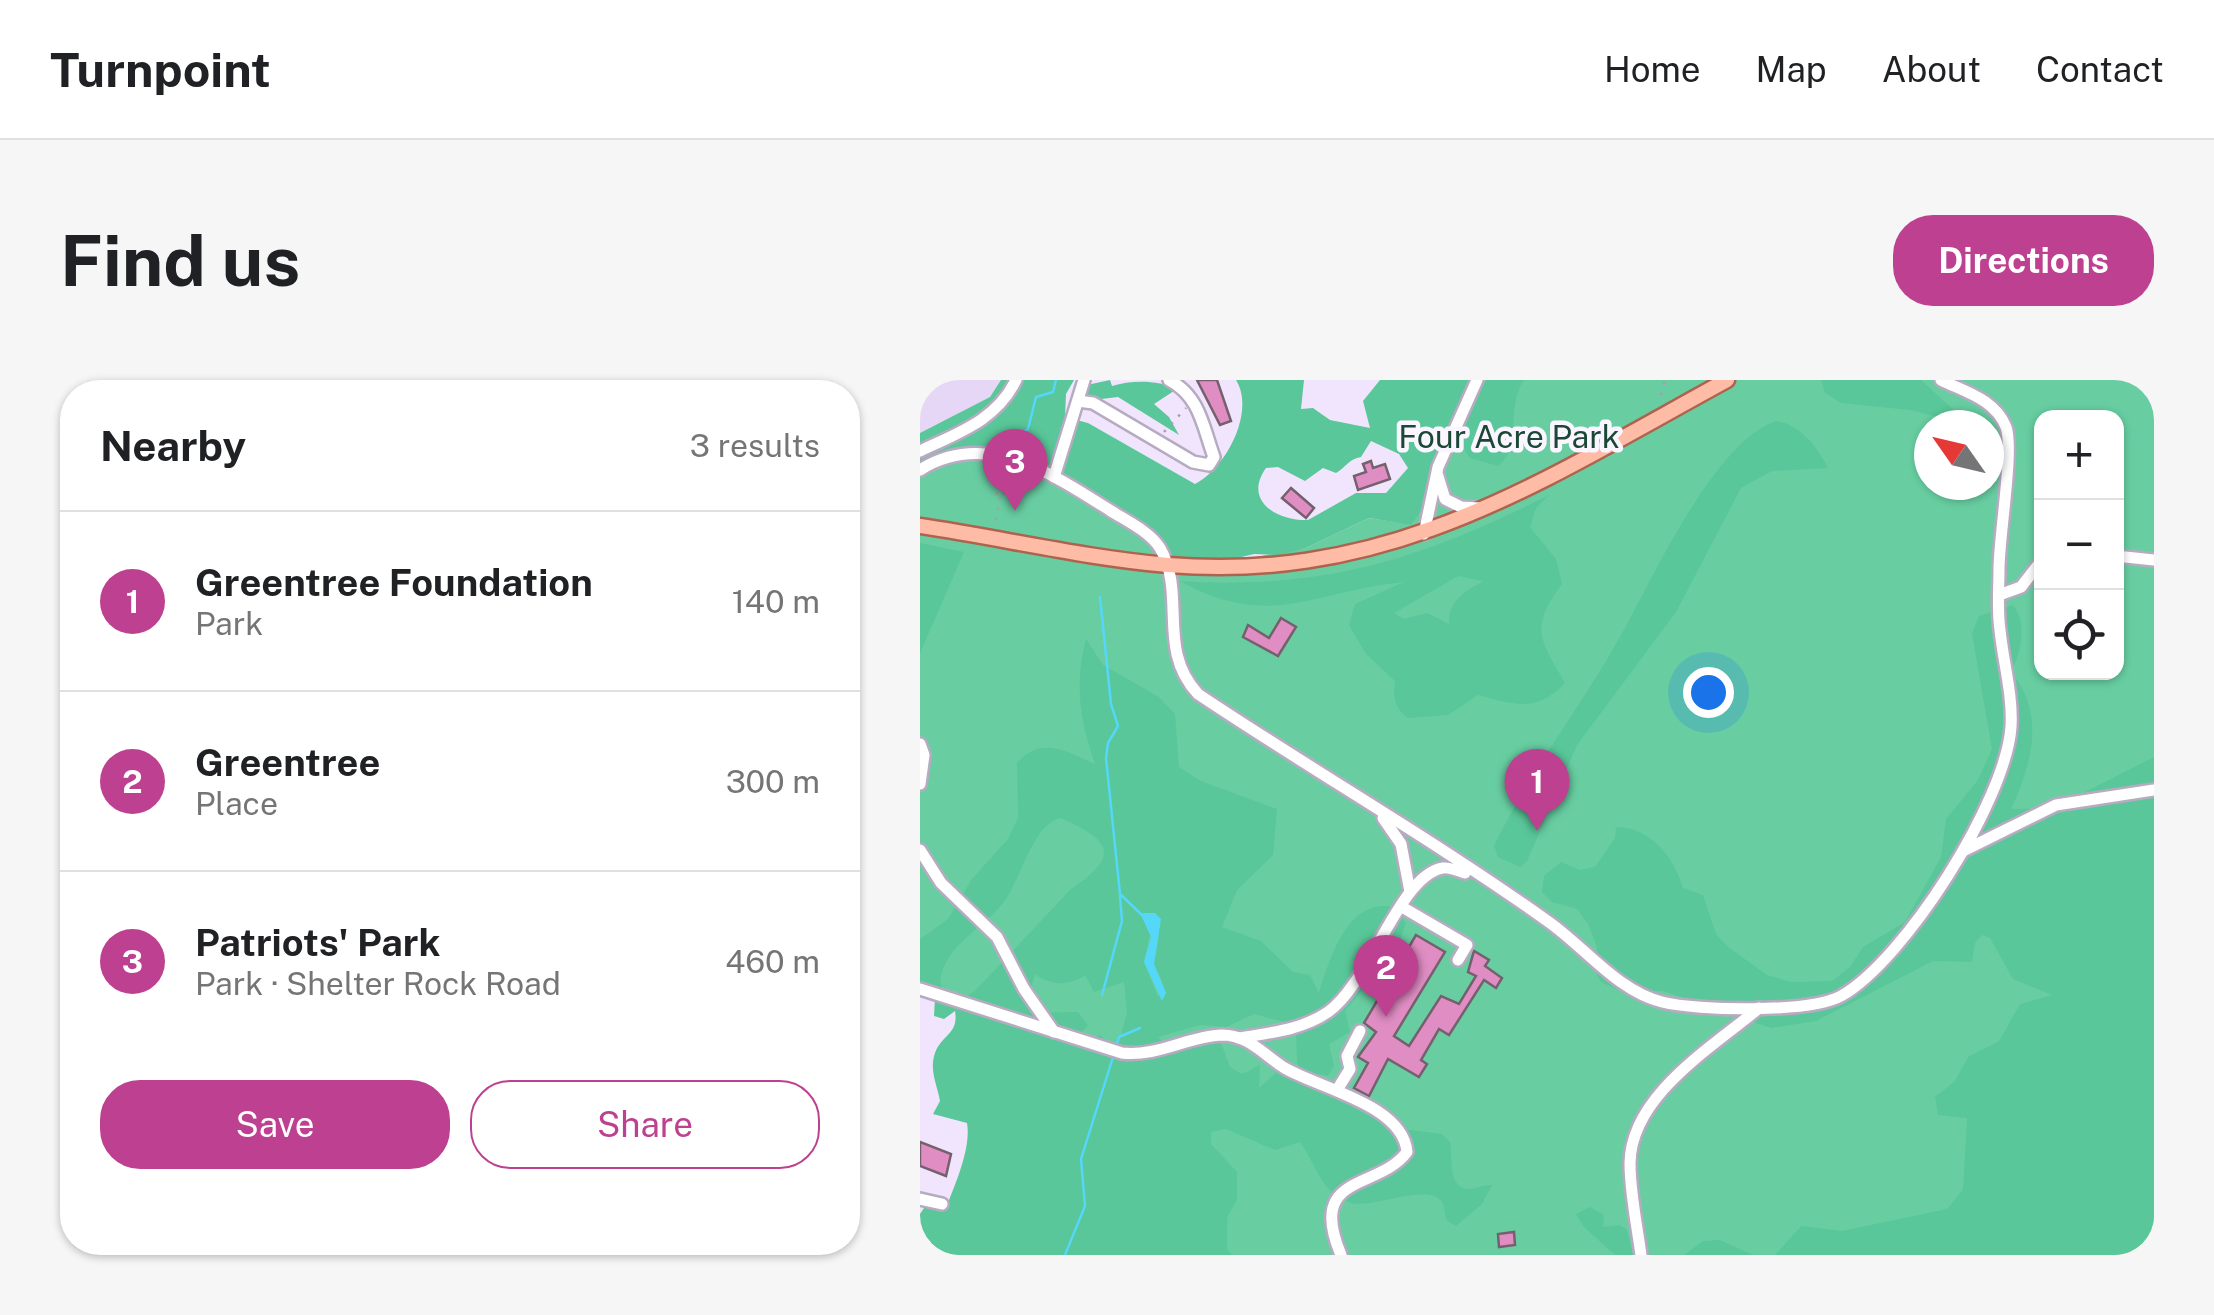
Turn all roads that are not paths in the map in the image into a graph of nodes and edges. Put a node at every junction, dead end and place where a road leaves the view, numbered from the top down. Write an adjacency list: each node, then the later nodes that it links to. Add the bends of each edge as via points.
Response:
1 (1016, 380): 8 (street, via 988,417)
2 (1084, 380): 7 (street)
3 (1169, 380): 7 (street, via 1200,410 1214,457 1209,465)
4 (1477, 380): 9 (street)
5 (1727, 380): 12 (main road)
6 (1941, 380): 19 (street, via 1979,397 2006,427)
7 (1078, 401): 11 (street)
8 (920, 451)
9 (1438, 468): 12 (street, via 1440,491 1453,504); 14 (street)
10 (920, 470): 11 (street, via 949,455 975,452 1012,458)
11 (1054, 477): 17 (street, via 1142,531)
12 (1494, 505): 14 (main road)
13 (920, 526): 17 (main road)
14 (1424, 534): 17 (main road, via 1299,564)
15 (2124, 557): 16 (street)
16 (2154, 560)
17 (1166, 565): 23 (street, via 1182,677)
18 (2034, 571): 19 (street, via 2021,588)
19 (1999, 596): 25 (street, via 2011,726)
20 (920, 744): 21 (street)
21 (920, 784)
22 (2154, 790): 25 (street, via 2056,805)
23 (1378, 812): 26 (street); 27 (street, via 1400,844)
24 (920, 850): 33 (street, via 940,883 998,936)
25 (1965, 850): 31 (street, via 1934,901 1859,983 1822,1003)
26 (1480, 877): 27 (street, via 1446,867 1430,872); 31 (street, via 1659,1002)
27 (1410, 892): 28 (street)
28 (1402, 907): 29 (street, via 1467,945); 34 (street, via 1358,984 1329,1011 1301,1026)
29 (1458, 960)
30 (920, 989): 33 (street)
31 (1759, 1008): 39 (street, via 1684,1072 1643,1118 1630,1162)
32 (1360, 1031): 35 (street)
33 (1054, 1032): 34 (street, via 1141,1055 1220,1035)
34 (1239, 1038): 35 (street)
35 (1338, 1090): 38 (street, via 1396,1125 1407,1152 1396,1167 1351,1182 1337,1198 1335,1241)
36 (920, 1199): 37 (street)
37 (942, 1204)
38 (1341, 1255)
39 (1640, 1255)

